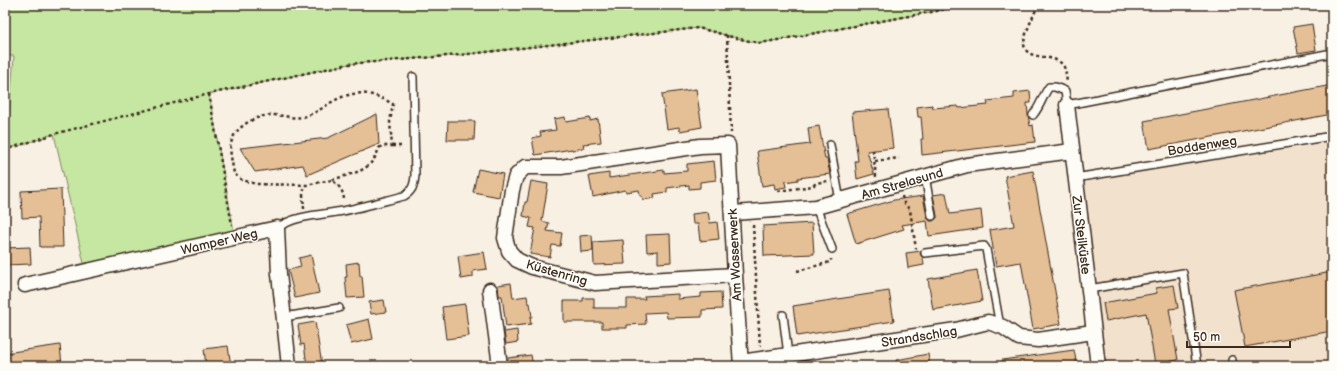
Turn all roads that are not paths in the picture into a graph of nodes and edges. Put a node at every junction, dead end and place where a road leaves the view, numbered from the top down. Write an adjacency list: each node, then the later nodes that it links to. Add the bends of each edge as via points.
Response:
1 (1332, 53): 3 (lane)
2 (413, 77): 15 (lane, via 414,185 410,192 404,196 304,217)
3 (1066, 98): 4 (lane, via 1055,87 1049,87); 8 (street, Zur Steilküste)
4 (1033, 115)
5 (1332, 136): 10 (lane, Boddenweg)
6 (728, 145): 13 (street, Am Wasserwerk); 18 (street, Küstenring, via 700,146 561,167 525,167 516,176 512,190 505,238 509,251 517,260 532,267 595,283)
7 (830, 145): 11 (lane)
8 (1072, 151): 9 (street, Am Strelasund, via 967,165); 10 (street, Zur Steilküste)
9 (925, 176): 11 (street, Am Strelasund); 14 (lane)
10 (1075, 178): 20 (street, Zur Steilküste)
11 (840, 201): 12 (street, Am Strelasund)
12 (816, 207): 13 (street, Am Strelasund); 16 (lane)
13 (733, 213): 18 (street, Am Wasserwerk)
14 (932, 216)
15 (277, 228): 19 (street, Wamper Weg); 24 (street, Wamper Weg)
16 (832, 250)
17 (925, 253): 25 (lane, via 984,246)
18 (735, 275): 28 (street, Am Wasserwerk)
19 (25, 286)
20 (1089, 289): 26 (street, Zur Steilküste); 32 (lane, via 1183,273)
21 (490, 290): 30 (street)
22 (340, 308): 24 (lane)
23 (783, 315): 27 (lane)
24 (284, 316): 29 (street, Wamper Weg)
25 (1000, 326): 26 (street, Strandschlag, via 1019,338 1038,340); 27 (street, Strandschlag, via 988,322 956,330)
26 (1093, 332): 31 (street, Zur Steilküste)
27 (788, 355): 28 (street, Strandschlag)
28 (741, 364)
29 (289, 366)
30 (500, 366)
31 (1098, 366)
32 (1197, 366)

